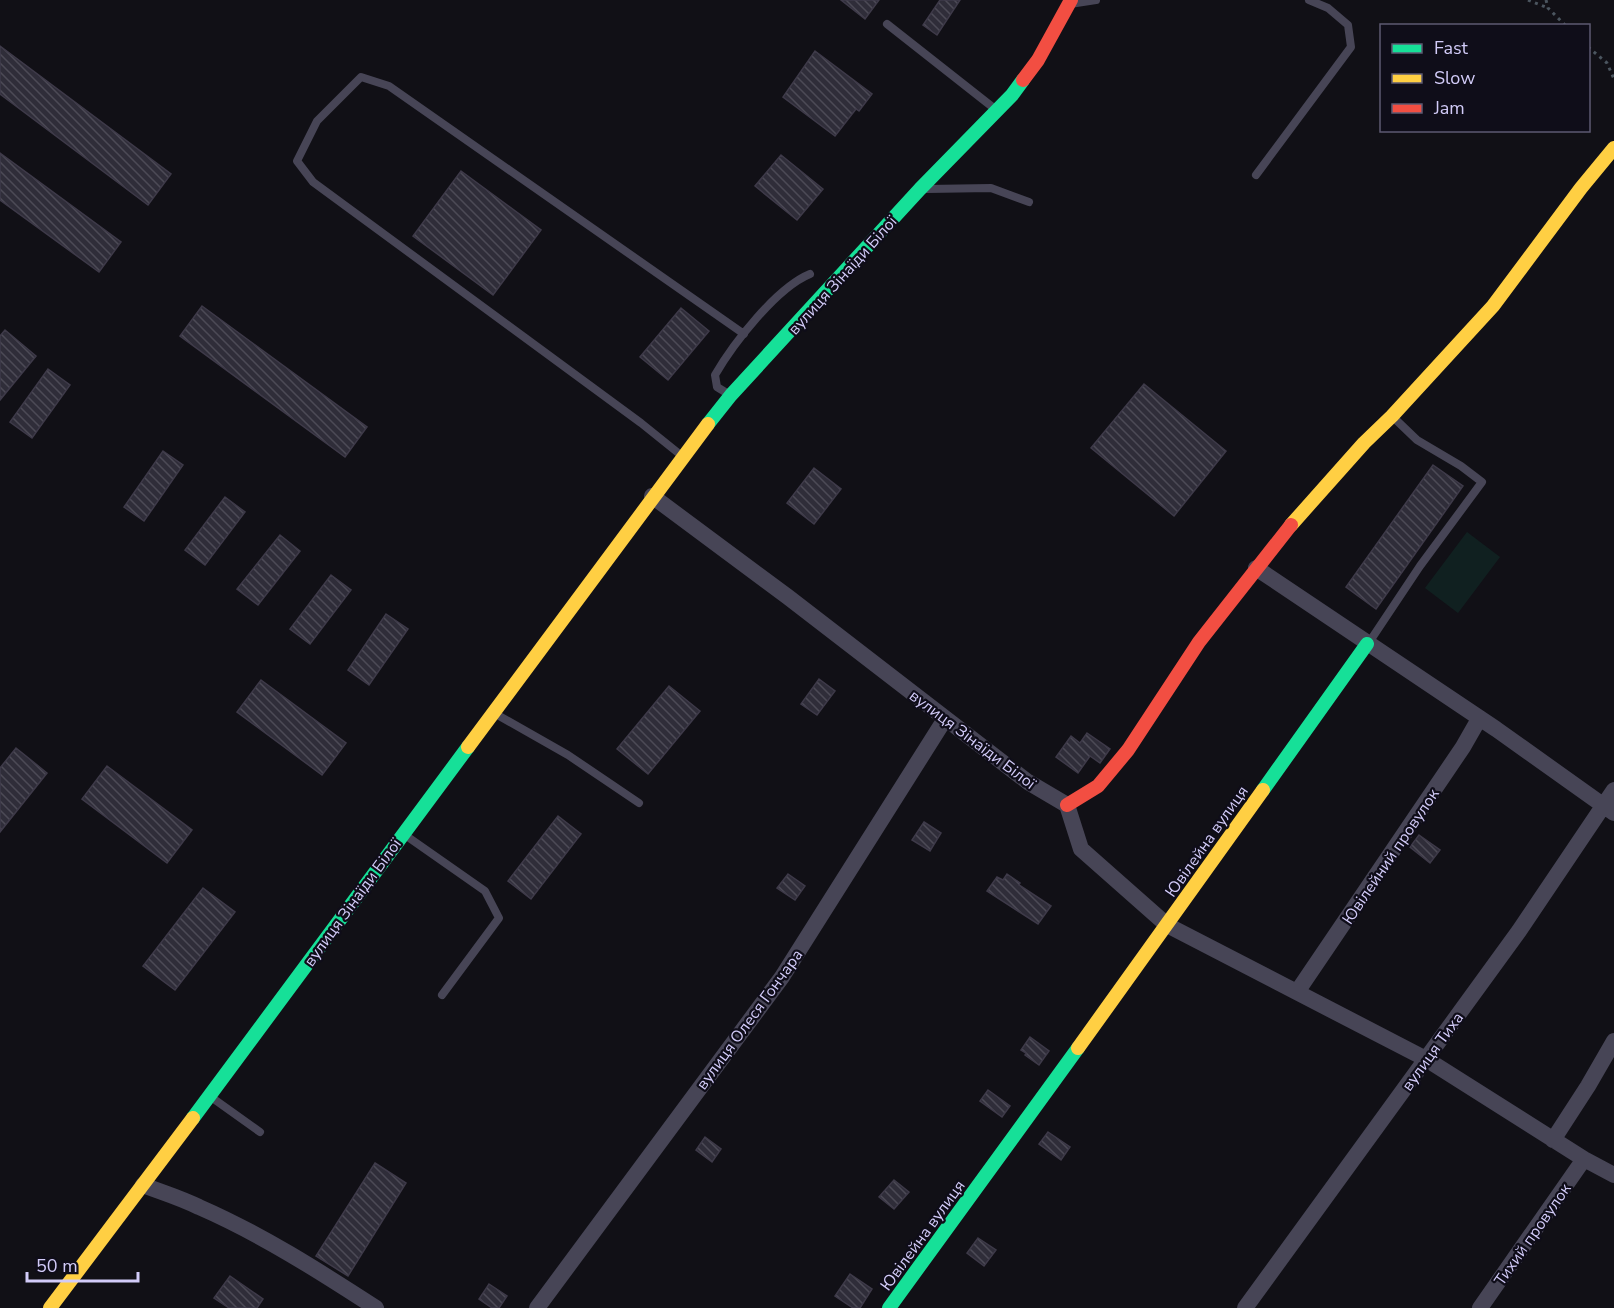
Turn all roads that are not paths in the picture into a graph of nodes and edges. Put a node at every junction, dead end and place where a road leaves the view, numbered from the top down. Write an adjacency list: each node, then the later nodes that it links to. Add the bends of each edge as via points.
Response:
1 (1096, 0): 3 (lane)
2 (1309, 0): 7 (lane, via 1328,8 1348,25 1351,47)
3 (1070, 2): 5 (street, вулиця Зінаїди Білої, via 1038,60)
4 (887, 24): 5 (lane)
5 (998, 110): 8 (street, вулиця Зінаїди Білої)
6 (1614, 148): 13 (street, via 1493,306)
7 (1256, 175)
8 (920, 189): 9 (lane, via 992,188); 12 (street, вулиця Зінаїди Білої)
9 (1029, 202)
10 (810, 274): 11 (lane, via 780,293)
11 (744, 334): 12 (lane, via 715,375 717,387); 14 (lane, via 389,86 361,77 317,121 297,161 313,182)
12 (731, 395): 14 (street, вулиця Зінаїди Білої)
13 (1392, 416): 16 (street); 17 (lane, Ювілейна вулиця, via 1417,440 1482,482)
14 (682, 457): 15 (street, вулиця Зінаїди Білої)
15 (652, 495): 18 (street, вулиця Зінаїди Білої); 19 (street, вулиця Зінаїди Білої)
16 (1256, 568): 17 (street); 23 (street, via 1199,642 1128,750 1098,786)
17 (1367, 644): 20 (street); 26 (street, Ювілейна вулиця)
18 (494, 713): 22 (lane, via 568,755); 25 (street, вулиця Зінаїди Білої)
19 (945, 719): 23 (street, вулиця Зінаїди Білої, via 1028,782); 39 (street, вулиця Олеся Гончара, via 782,977)
20 (1479, 719): 24 (street); 27 (street, Ювілейний провулок)
21 (1614, 790): 24 (street, вулиця Тиха)
22 (639, 803)
23 (1067, 805): 26 (street, via 1082,849)
24 (1609, 809): 30 (street, вулиця Тиха)
25 (403, 833): 28 (lane, via 485,891 499,918); 31 (street, вулиця Зінаїди Білої)
26 (1167, 925): 27 (street); 40 (street, Ювілейна вулиця)
27 (1297, 992): 30 (street)
28 (442, 995)
29 (1614, 1041): 33 (street)
30 (1426, 1059): 33 (street); 41 (street, вулиця Тиха)
31 (210, 1096): 32 (lane); 36 (street, вулиця Зінаїди Білої)
32 (260, 1132)
33 (1553, 1140): 34 (street)
34 (1584, 1159): 35 (street); 42 (street, Тихий провулок)
35 (1614, 1175)
36 (143, 1185): 37 (street, вулиця Зінаїди Білої); 38 (street, via 259,1237)
37 (50, 1308)
38 (376, 1308)
39 (537, 1308)
40 (890, 1308)
41 (1245, 1308)
42 (1480, 1308)

